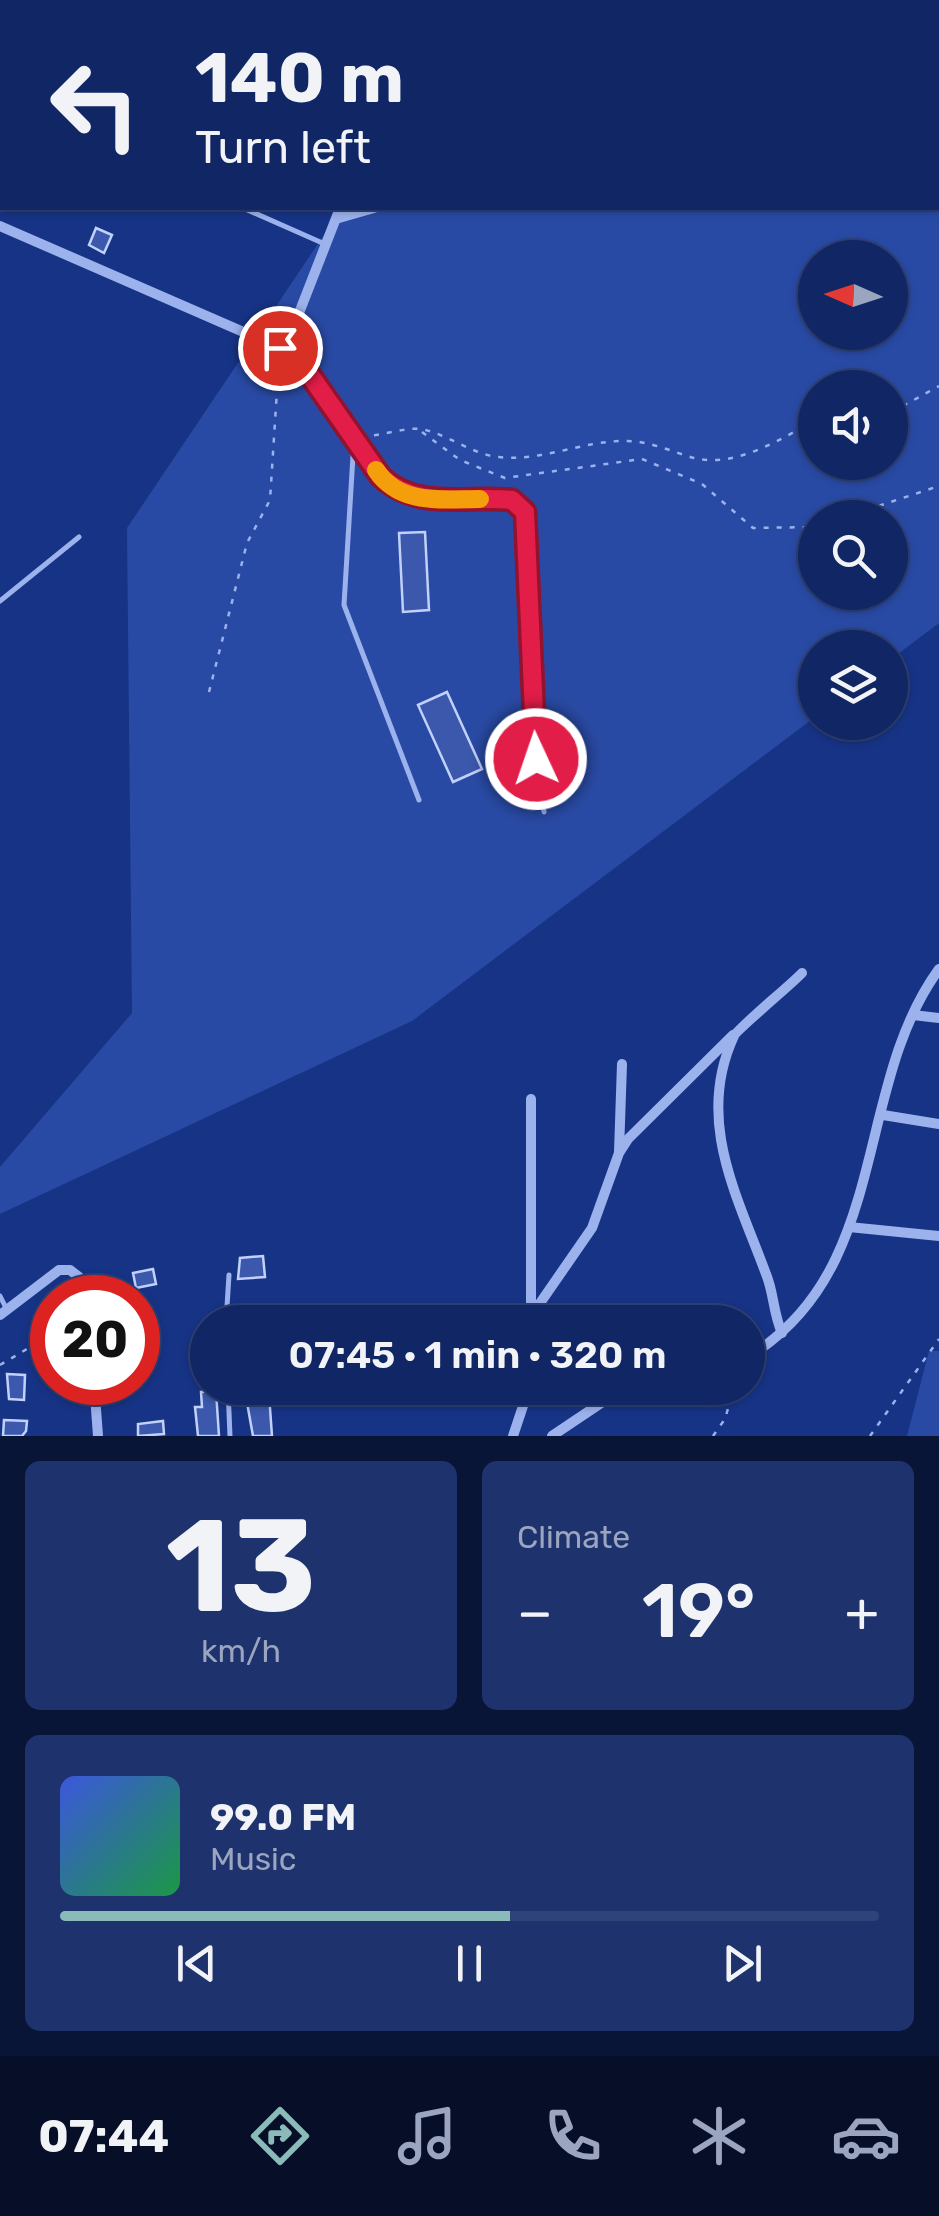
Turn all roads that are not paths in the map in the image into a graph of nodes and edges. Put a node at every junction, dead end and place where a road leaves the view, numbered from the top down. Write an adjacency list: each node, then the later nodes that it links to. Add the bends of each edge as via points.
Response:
1 (248, 210): 4 (lane)
2 (340, 213): 4 (street)
3 (0, 226): 5 (street)
4 (327, 245): 5 (street)
5 (280, 348): 6 (lane, via 305,368)
6 (354, 436): 9 (lane, via 344,605); 10 (lane, via 396,490 436,500 512,500 525,512)
7 (79, 537): 8 (lane)
8 (0, 602)
9 (419, 800)
10 (544, 812)
11 (939, 969): 13 (street)
12 (802, 974): 15 (street)
13 (914, 1016): 14 (street); 18 (street)
14 (939, 1018)
15 (734, 1035): 20 (street); 32 (street, via 718,1097 718,1137)
16 (622, 1064): 20 (street)
17 (531, 1100): 29 (street)
18 (883, 1115): 19 (street); 21 (street)
19 (939, 1124)
20 (618, 1152): 30 (street, via 592,1228)
21 (848, 1228): 22 (street); 32 (street, via 832,1269)
22 (939, 1236)
23 (52, 1275): 24 (street)
24 (76, 1275)
25 (228, 1275): 28 (lane)
26 (30, 1292): 31 (street)
27 (0, 1296): 31 (lane)
28 (227, 1305)
29 (529, 1305)
30 (539, 1305)
31 (3, 1313)
32 (782, 1333): 33 (street)
33 (765, 1345)
34 (96, 1405): 38 (street)
35 (229, 1405): 39 (lane)
36 (523, 1405): 40 (street)
37 (598, 1405): 41 (street)
38 (98, 1436)
39 (230, 1436)
40 (513, 1436)
41 (552, 1436)

